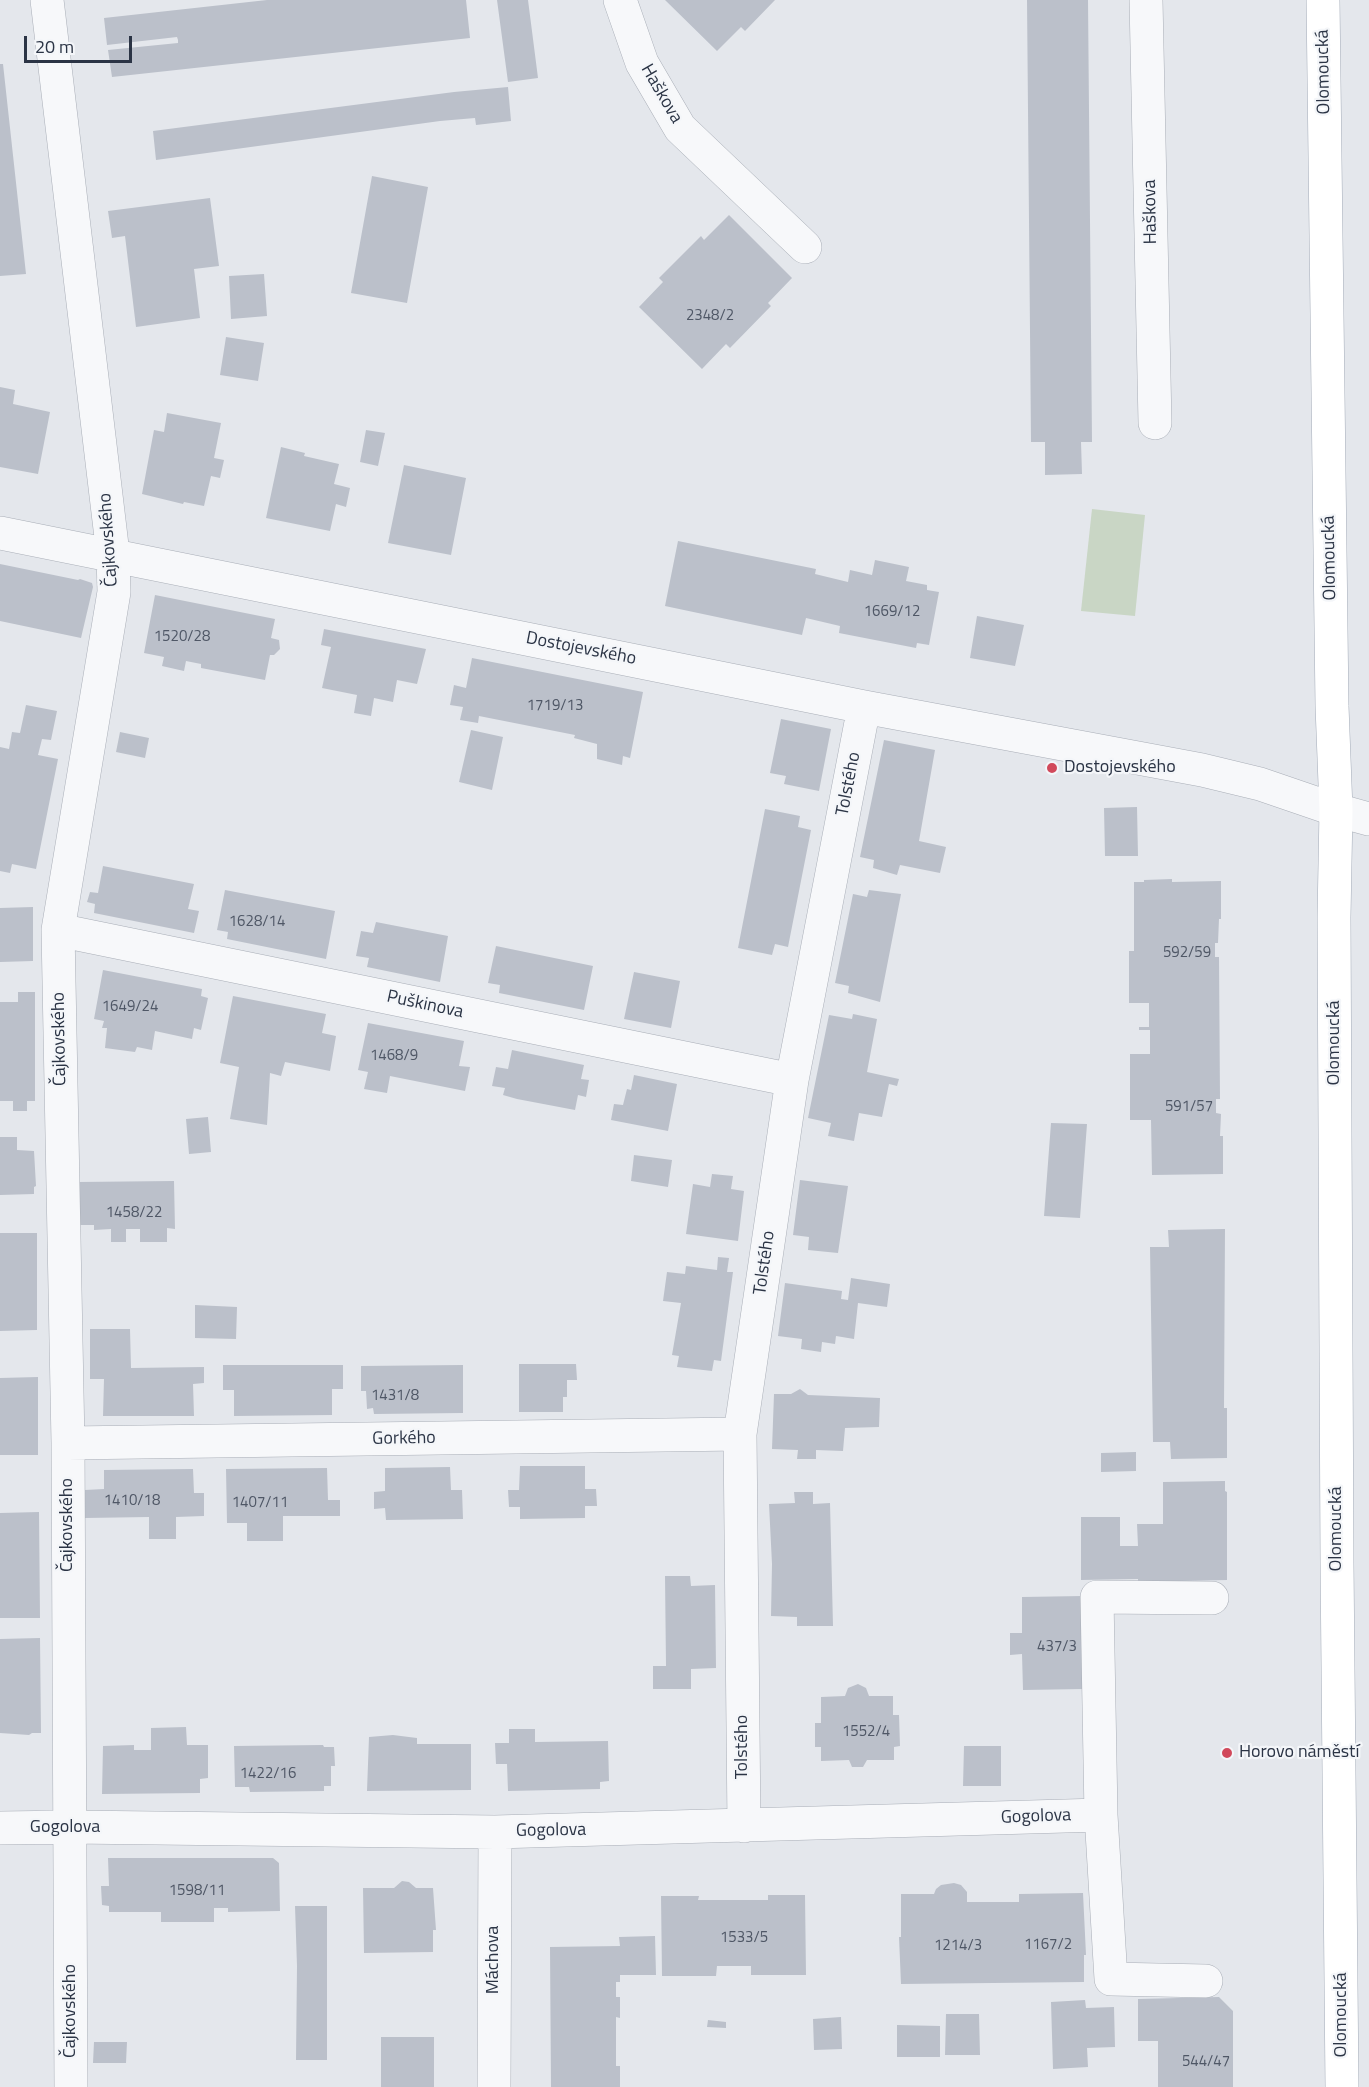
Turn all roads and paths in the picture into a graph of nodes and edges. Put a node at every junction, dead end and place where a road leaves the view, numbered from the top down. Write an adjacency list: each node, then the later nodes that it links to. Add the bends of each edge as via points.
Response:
1 (47, 0): 8 (street, Čajkovského)
2 (620, 0): 5 (street, Haškova, via 642,63 681,128)
3 (1146, 0): 6 (street, Haškova)
4 (1323, 0): 10 (main road, Olomoucká)
5 (805, 247)
6 (1155, 423)
7 (0, 533): 8 (street, Dostojevského)
8 (113, 554): 9 (street, Dostojevského); 12 (street, Čajkovského, via 114,592)
9 (864, 707): 10 (street, Dostojevského, via 1202,770 1260,784); 13 (street, Tolstého)
10 (1336, 810): 11 (street, Dostojevského); 25 (main road, Olomoucká)
11 (1369, 819)
12 (58, 930): 13 (street, Puškinova); 15 (street, Čajkovského)
13 (792, 1080): 14 (street, Tolstého)
14 (740, 1434): 15 (street, Gorkého); 18 (street, Tolstého)
15 (68, 1443): 19 (street, Čajkovského)
16 (1212, 1598): 17 (street, via 1097,1597)
17 (1101, 1815): 18 (street, Gogolova); 22 (street, via 1111,1979)
18 (744, 1826): 21 (street, Gogolova)
19 (70, 1827): 20 (street, Gogolova); 21 (street, Gogolova); 23 (street, Čajkovského)
20 (0, 1828)
21 (495, 1832): 24 (street, Máchova)
22 (1206, 1981)
23 (71, 2087)
24 (494, 2087)
25 (1342, 2087)

